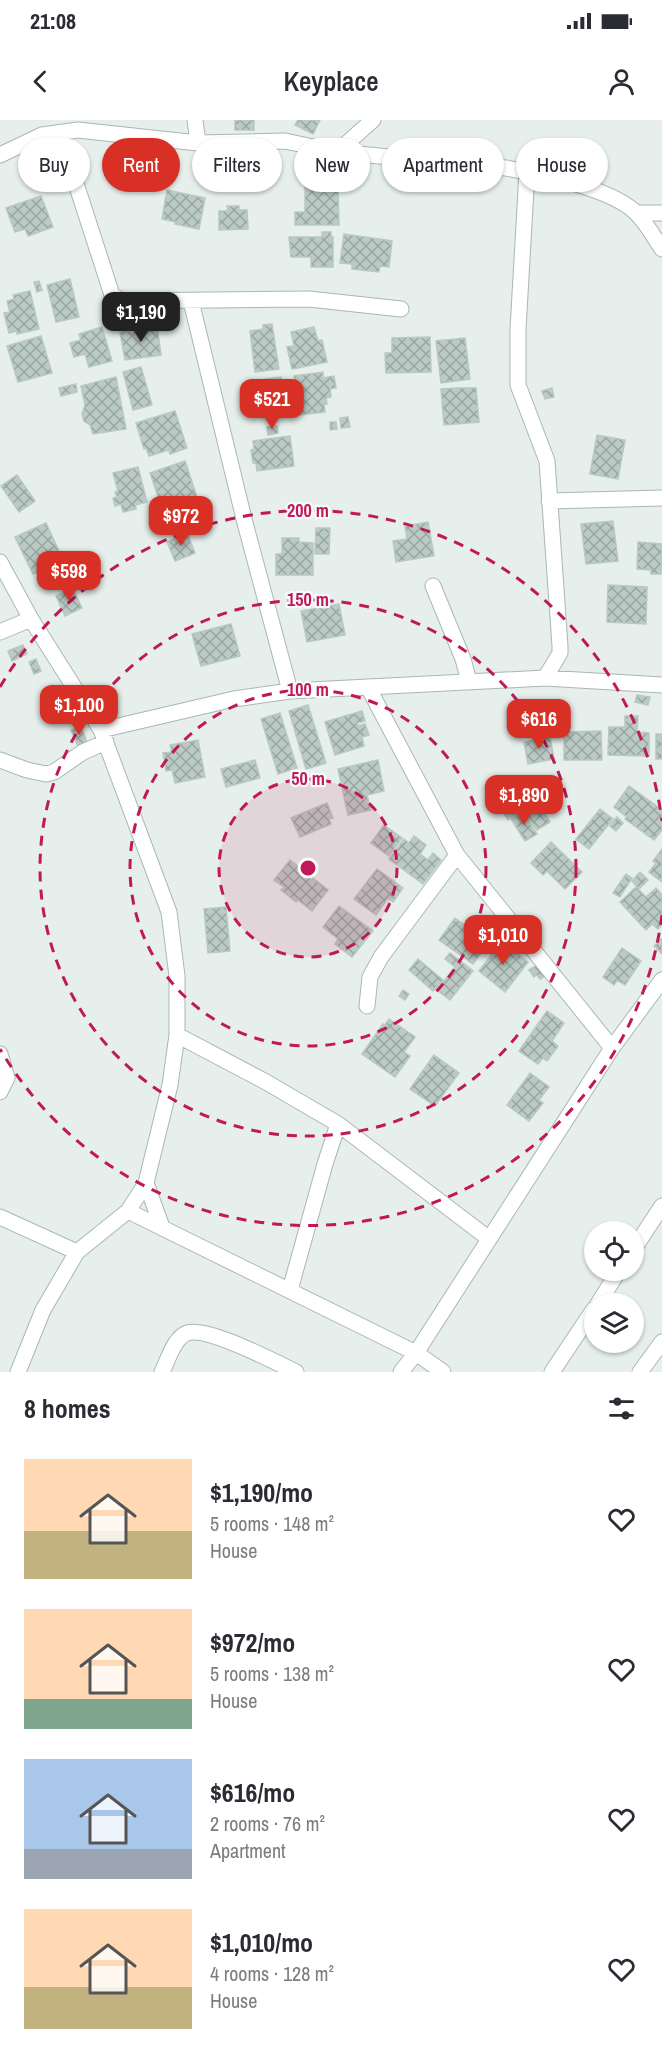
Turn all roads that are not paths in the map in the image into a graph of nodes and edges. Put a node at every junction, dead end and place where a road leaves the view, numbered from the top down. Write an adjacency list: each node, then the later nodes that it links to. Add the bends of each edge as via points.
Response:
1 (195, 120): 4 (street)
2 (372, 120): 5 (street)
3 (60, 134): 6 (street, via 78,130); 7 (street, via 42,135); 15 (street, via 112,295 122,301)
4 (197, 138)
5 (352, 138)
6 (192, 142)
7 (0, 155)
8 (370, 155): 9 (street)
9 (516, 171)
10 (526, 192): 18 (street, via 518,385 547,461)
11 (602, 192): 12 (street)
12 (637, 213): 13 (street); 14 (street)
13 (662, 213)
14 (662, 249)
15 (191, 301): 16 (street, via 309,299); 27 (street)
16 (401, 309)
17 (662, 498): 18 (street)
18 (549, 501): 23 (street, via 560,653)
19 (0, 561): 21 (street)
20 (432, 586): 24 (street)
21 (31, 619): 22 (street); 28 (street)
22 (0, 632)
23 (545, 678): 24 (street); 25 (street)
24 (469, 681): 26 (street)
25 (662, 685)
26 (368, 687): 27 (street); 30 (street)
27 (290, 691): 28 (street, via 234,699)
28 (104, 736): 29 (street, via 46,774); 35 (street, via 169,912 177,976)
29 (0, 760)
30 (457, 855): 33 (street, via 381,957 370,977); 36 (street)
31 (662, 980): 32 (street)
32 (648, 998): 34 (street); 36 (street)
33 (367, 1006)
34 (662, 1007)
35 (177, 1035): 39 (street); 40 (street, via 170,1085)
36 (612, 1048): 46 (street)
37 (0, 1054): 38 (street, via 7,1078)
38 (0, 1092)
39 (338, 1124): 46 (street); 48 (street)
40 (146, 1183): 42 (street); 44 (street)
41 (662, 1206): 45 (street)
42 (128, 1211): 44 (street); 47 (street)
43 (0, 1217): 47 (street)
44 (162, 1227): 48 (street)
45 (644, 1233)
46 (488, 1238): 51 (street)
47 (77, 1252): 53 (street, via 43,1310)
48 (290, 1290): 51 (street)
49 (584, 1324): 58 (street)
50 (660, 1350): 59 (street)
51 (416, 1353): 56 (street); 57 (street)
52 (280, 1369): 54 (street, via 207,1332 186,1333 176,1342); 55 (street)
53 (18, 1372)
54 (162, 1372)
55 (296, 1372)
56 (401, 1372)
57 (443, 1372)
58 (552, 1372)
59 (640, 1372)

